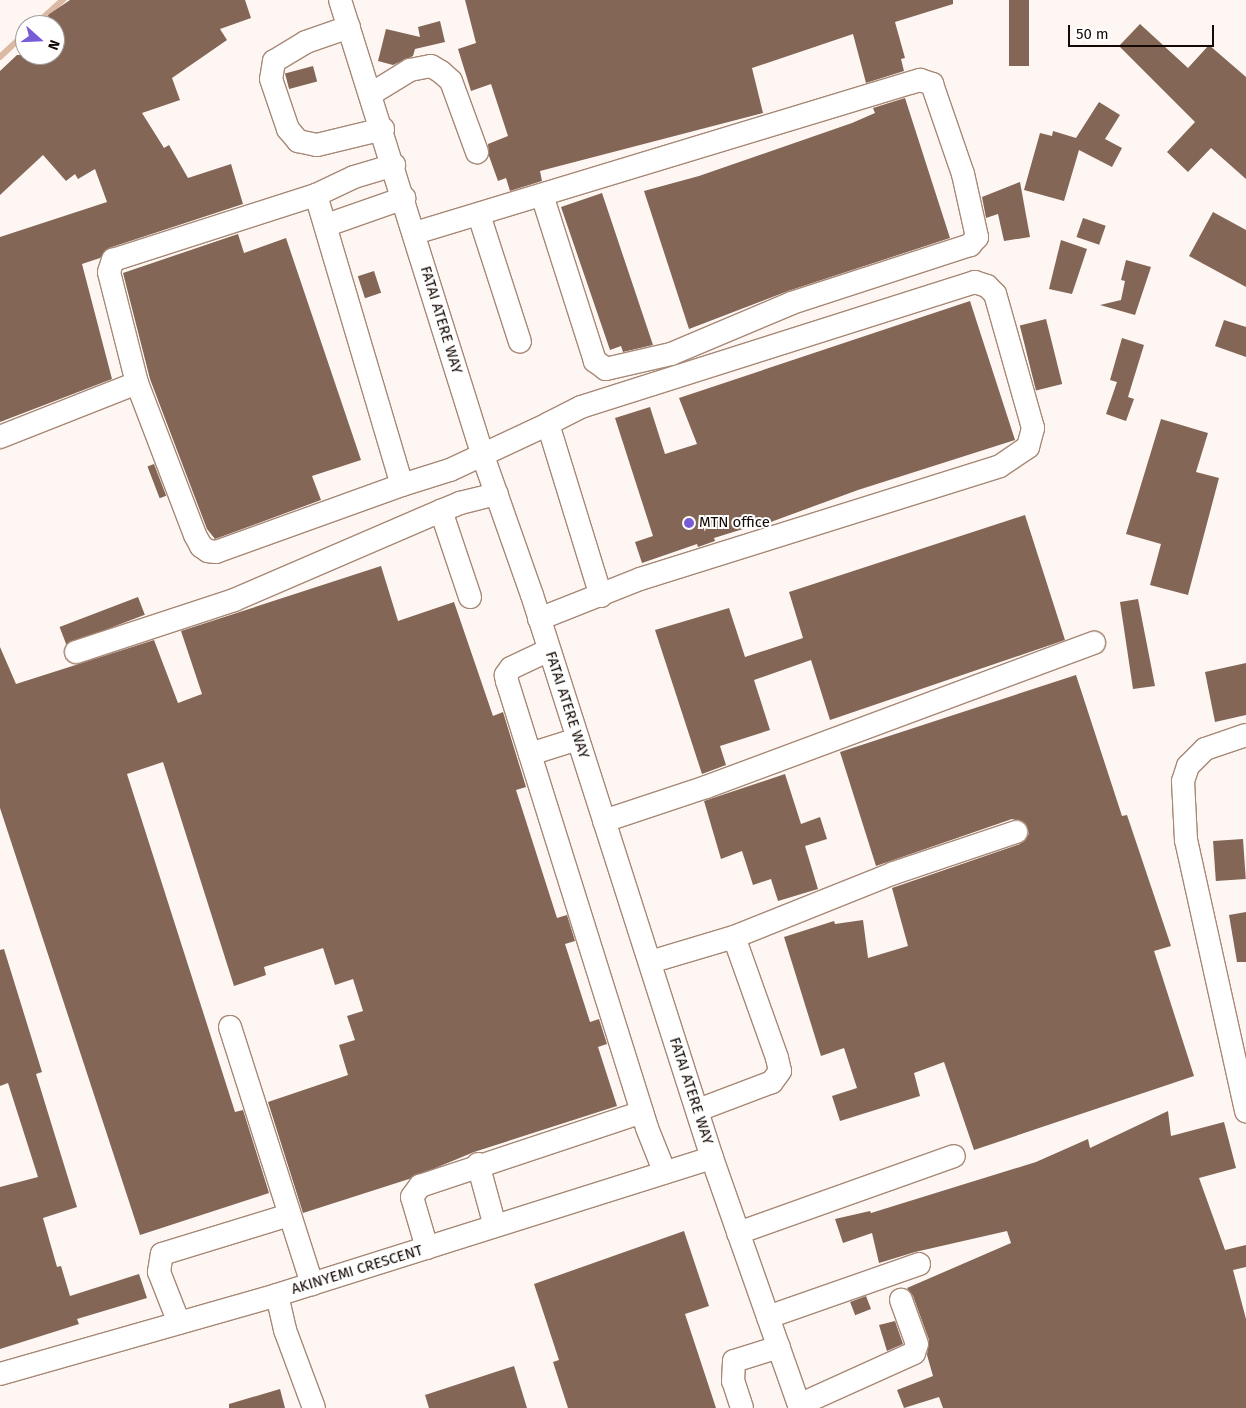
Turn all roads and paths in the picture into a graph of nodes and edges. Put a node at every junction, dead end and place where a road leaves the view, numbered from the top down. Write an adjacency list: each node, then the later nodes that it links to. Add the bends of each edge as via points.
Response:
1 (340, 0): 2 (street, FATAI ATERE WAY)
2 (349, 26): 3 (street, FATAI ATERE WAY); 4 (street, via 306,42 274,61 271,78 288,129 298,142 317,145)
3 (371, 94): 4 (street, FATAI ATERE WAY); 5 (street, via 410,70 431,66 451,81)
4 (382, 129): 6 (street, FATAI ATERE WAY)
5 (477, 152)
6 (394, 165): 7 (street, via 354,177); 9 (street, FATAI ATERE WAY)
7 (316, 195): 11 (street); 14 (street, via 111,263 109,272)
8 (542, 195): 8 (street, via 920,80 932,84 963,174 978,237 970,245 792,303 671,354 606,369 595,361); 10 (street)
9 (404, 198): 11 (street); 12 (street, FATAI ATERE WAY)
10 (479, 216): 12 (street); 13 (street)
11 (327, 225): 18 (street)
12 (415, 233): 17 (street, FATAI ATERE WAY)
13 (520, 342)
14 (137, 383): 16 (street); 18 (street, via 195,536 208,551 216,552)
15 (548, 424): 17 (street); 22 (street); 22 (street, via 581,407 946,289 979,282 995,294 1033,428 1028,447 1018,456 1000,466 640,579)
16 (0, 437)
17 (483, 456): 18 (street); 19 (street, FATAI ATERE WAY)
18 (402, 485)
19 (497, 494): 20 (street); 23 (street, FATAI ATERE WAY)
20 (441, 511): 21 (street); 26 (street, via 234,600)
21 (470, 596)
22 (601, 596): 23 (street)
23 (539, 618): 25 (street, FATAI ATERE WAY)
24 (1094, 643): 30 (street, via 706,787)
25 (549, 650): 28 (street, FATAI ATERE WAY); 29 (street, via 511,668 506,675)
26 (76, 652)
27 (1246, 735): 36 (street, via 1205,749 1188,766 1183,781 1186,840)
28 (578, 739): 29 (street); 30 (street, FATAI ATERE WAY)
29 (530, 754): 37 (street)
30 (604, 820): 33 (street, FATAI ATERE WAY)
31 (1016, 832): 32 (street, via 894,873)
32 (734, 937): 33 (street); 35 (street, via 780,1071 772,1082)
33 (650, 962): 35 (street, FATAI ATERE WAY)
34 (230, 1027): 42 (street)
35 (698, 1110): 39 (street, FATAI ATERE WAY)
36 (1246, 1111)
37 (642, 1112): 40 (street); 41 (street)
38 (954, 1156): 44 (street)
39 (712, 1158): 41 (street, AKINYEMI CRESCENT); 44 (street, FATAI ATERE WAY)
40 (478, 1164): 43 (street); 45 (street, via 415,1189 414,1205)
41 (665, 1172): 43 (street, AKINYEMI CRESCENT)
42 (290, 1215): 47 (street); 51 (street, via 162,1254 159,1272)
43 (495, 1226): 45 (street, AKINYEMI CRESCENT)
44 (738, 1233): 50 (street, FATAI ATERE WAY)
45 (427, 1248): 47 (street, AKINYEMI CRESCENT)
46 (919, 1264): 50 (street)
47 (312, 1284): 48 (street, AKINYEMI CRESCENT)
48 (277, 1295): 51 (street, AKINYEMI CRESCENT); 55 (street, via 285,1330)
49 (901, 1300): 54 (street, via 917,1344 914,1353)
50 (768, 1317): 52 (street, FATAI ATERE WAY)
51 (179, 1323): 53 (street, AKINYEMI CRESCENT)
52 (779, 1347): 54 (street, FATAI ATERE WAY); 56 (street, via 734,1361 733,1381)
53 (0, 1374)
54 (800, 1406)
55 (314, 1408)
56 (742, 1408)

